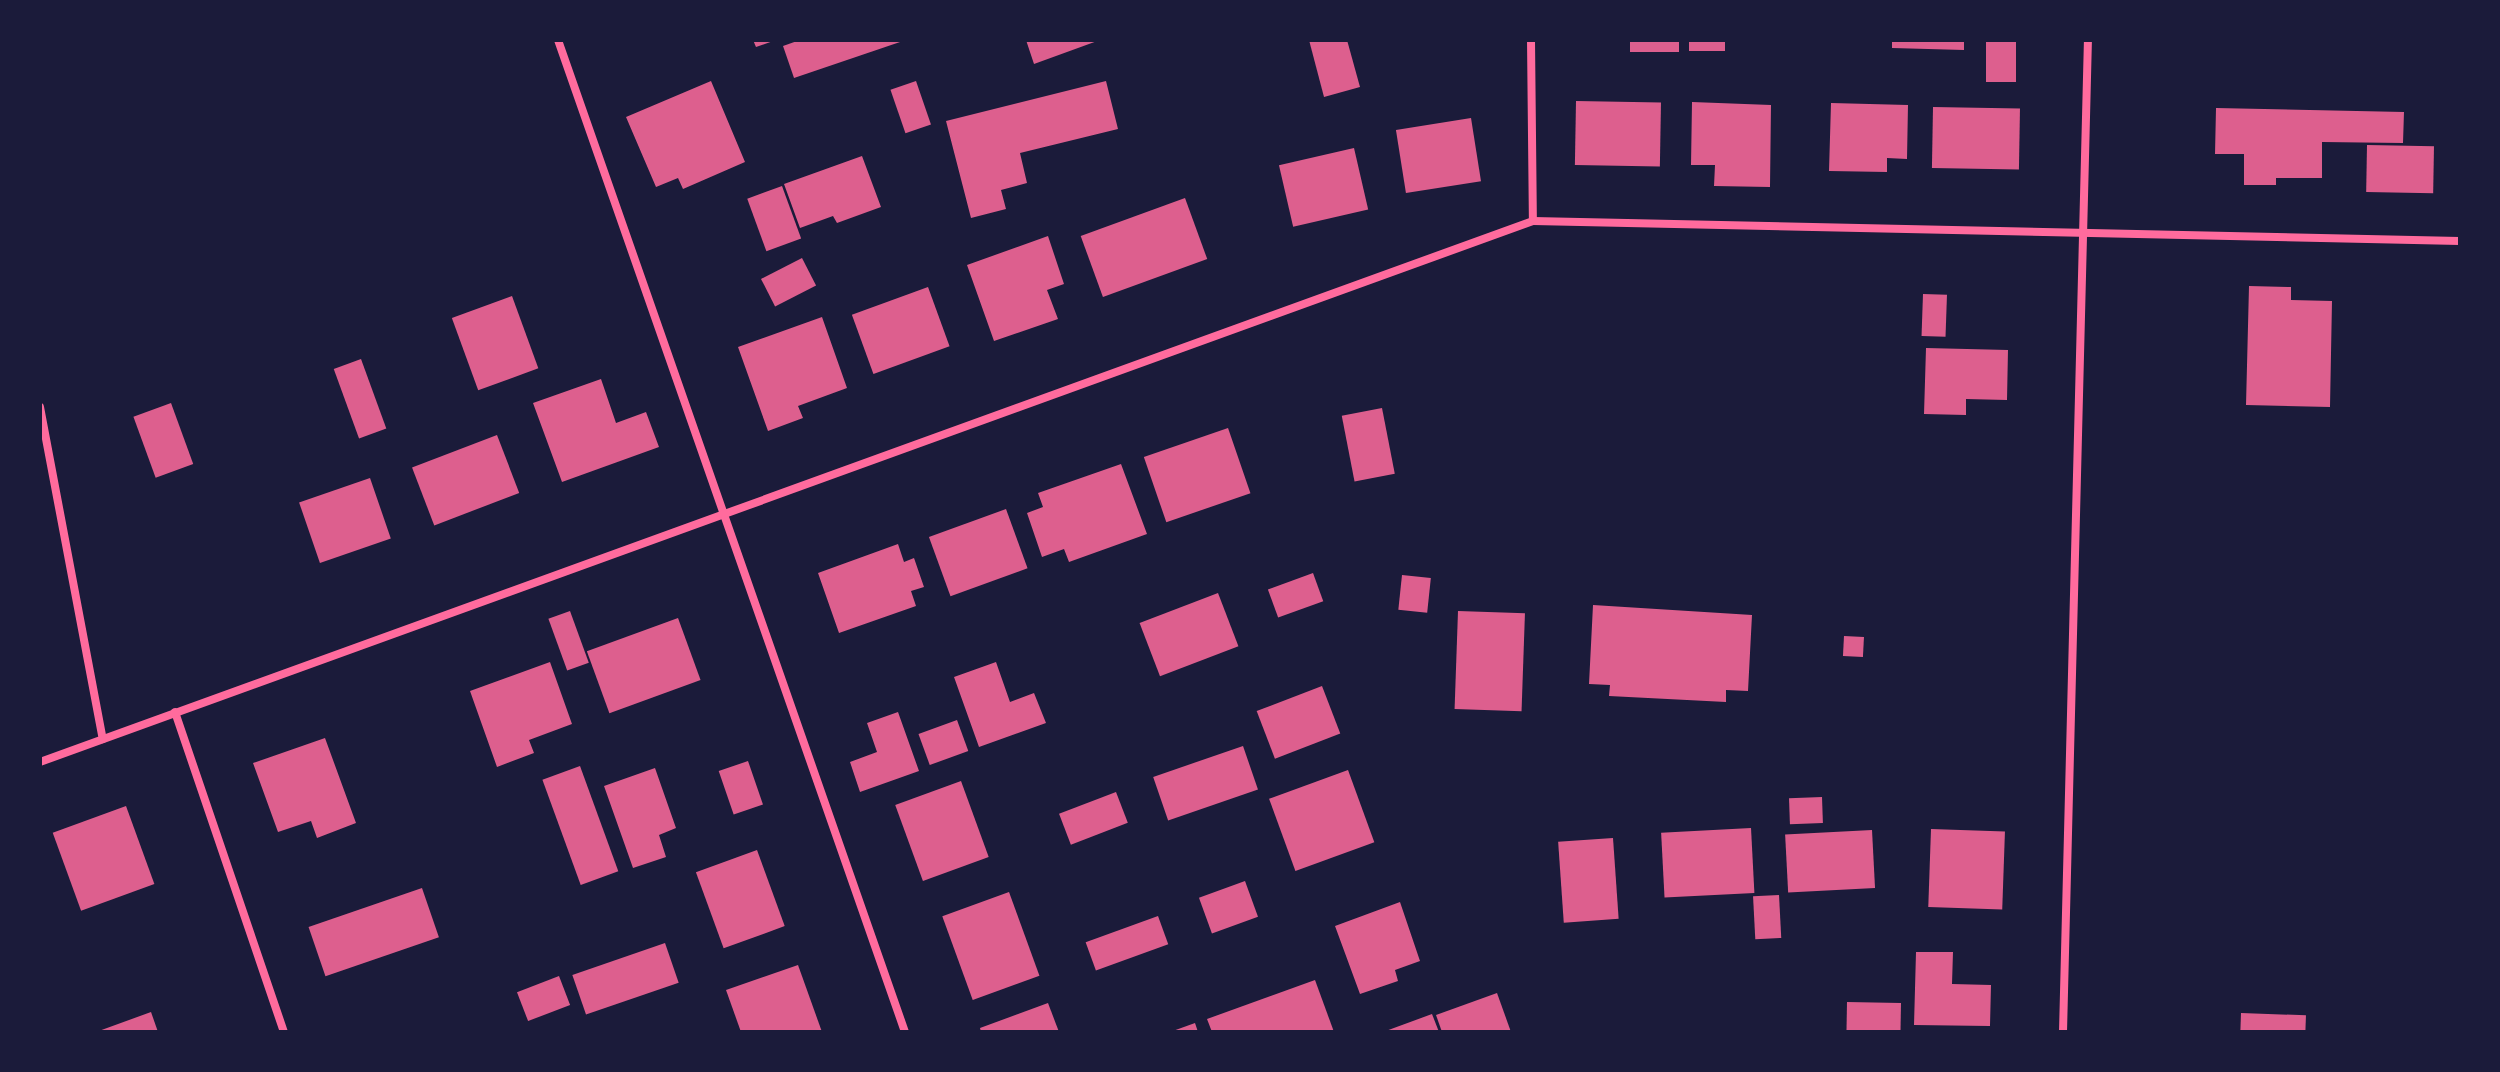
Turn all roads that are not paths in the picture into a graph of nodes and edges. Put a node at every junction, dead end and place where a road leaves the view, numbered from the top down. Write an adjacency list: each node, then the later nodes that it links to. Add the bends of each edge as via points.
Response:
1 (558, 40): 8 (street)
2 (1531, 40): 4 (street)
3 (2088, 40): 5 (street)
4 (1533, 221): 5 (street); 8 (street)
5 (2083, 233): 6 (street); 14 (street)
6 (2460, 241)
7 (40, 407): 10 (street)
8 (725, 513): 9 (street); 13 (street)
9 (175, 712): 10 (street); 12 (street)
10 (103, 739): 11 (street)
11 (40, 762)
12 (284, 1032)
13 (905, 1032)
14 (2063, 1032)

